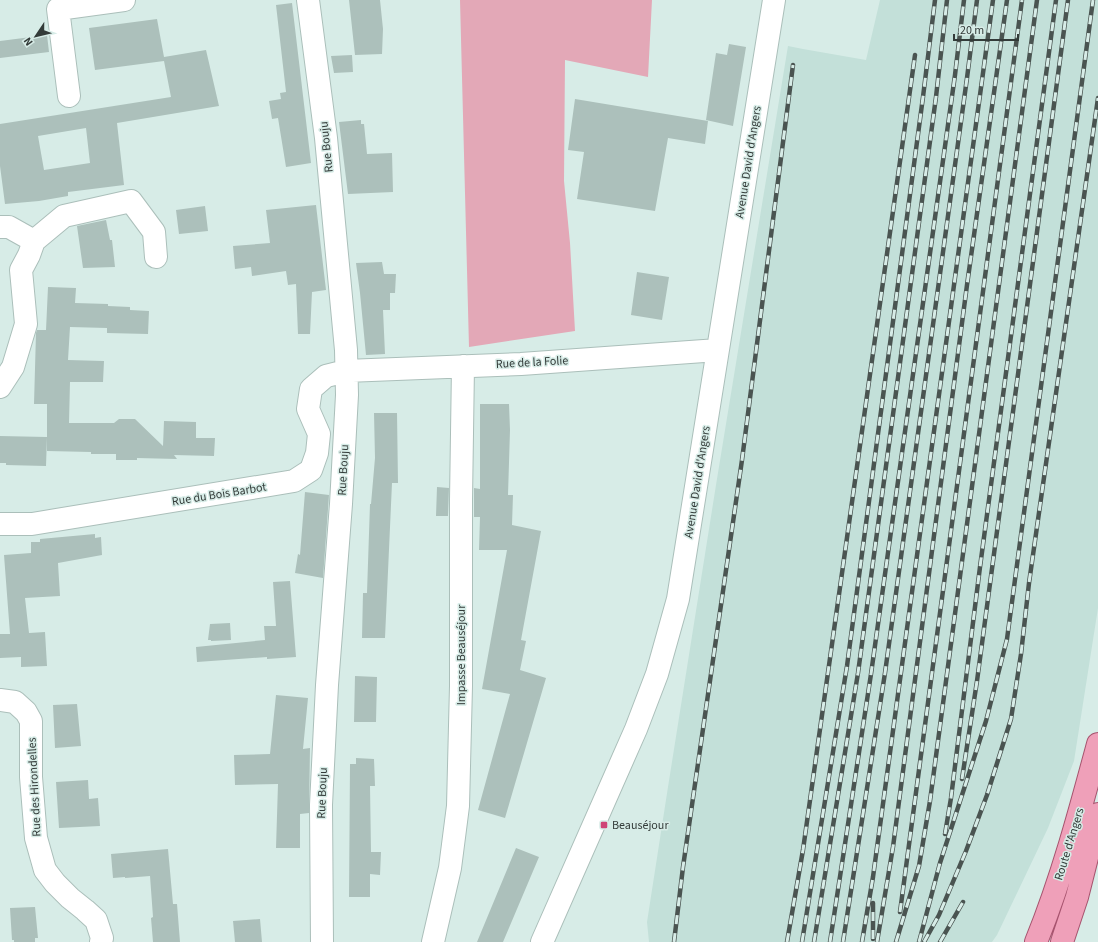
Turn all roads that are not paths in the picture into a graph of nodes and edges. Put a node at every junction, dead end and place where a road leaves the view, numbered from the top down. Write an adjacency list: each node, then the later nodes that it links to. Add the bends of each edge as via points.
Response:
1 (124, 0): 4 (street, via 58,9)
2 (308, 0): 10 (street, Rue Bouju, via 326,138 346,338)
3 (774, 0): 8 (street, Avenue David d'Angers)
4 (69, 96)
5 (0, 227): 6 (street, via 9,227)
6 (34, 241): 7 (street, via 64,216 131,201 154,232); 11 (street, via 21,270 26,324 13,367)
7 (156, 257)
8 (718, 350): 9 (street, Rue de la Folie); 19 (street, Avenue David d'Angers, via 678,599 658,674 636,730)
9 (464, 366): 10 (street, Rue de la Folie); 18 (street, Impasse Beauséjour, via 458,806 450,868)
10 (346, 371): 12 (street, Rue du Bois Barbot, via 326,376 311,389 308,409 319,434 317,453 311,470 294,482 32,524); 17 (street, Rue Bouju, via 341,504 326,685 321,805)
11 (0, 387)
12 (0, 524)
13 (0, 700): 16 (street, Rue des Hirondelles, via 15,702 31,721 31,777 36,838 45,870 54,883 96,920)
14 (1098, 744): 20 (main road, Route d'Angers, via 1066,856)
15 (1098, 814): 21 (main road, Route d'Angers, via 1077,897)
16 (101, 942)
17 (322, 942)
18 (433, 942)
19 (542, 942)
20 (1036, 942)
21 (1062, 942)

